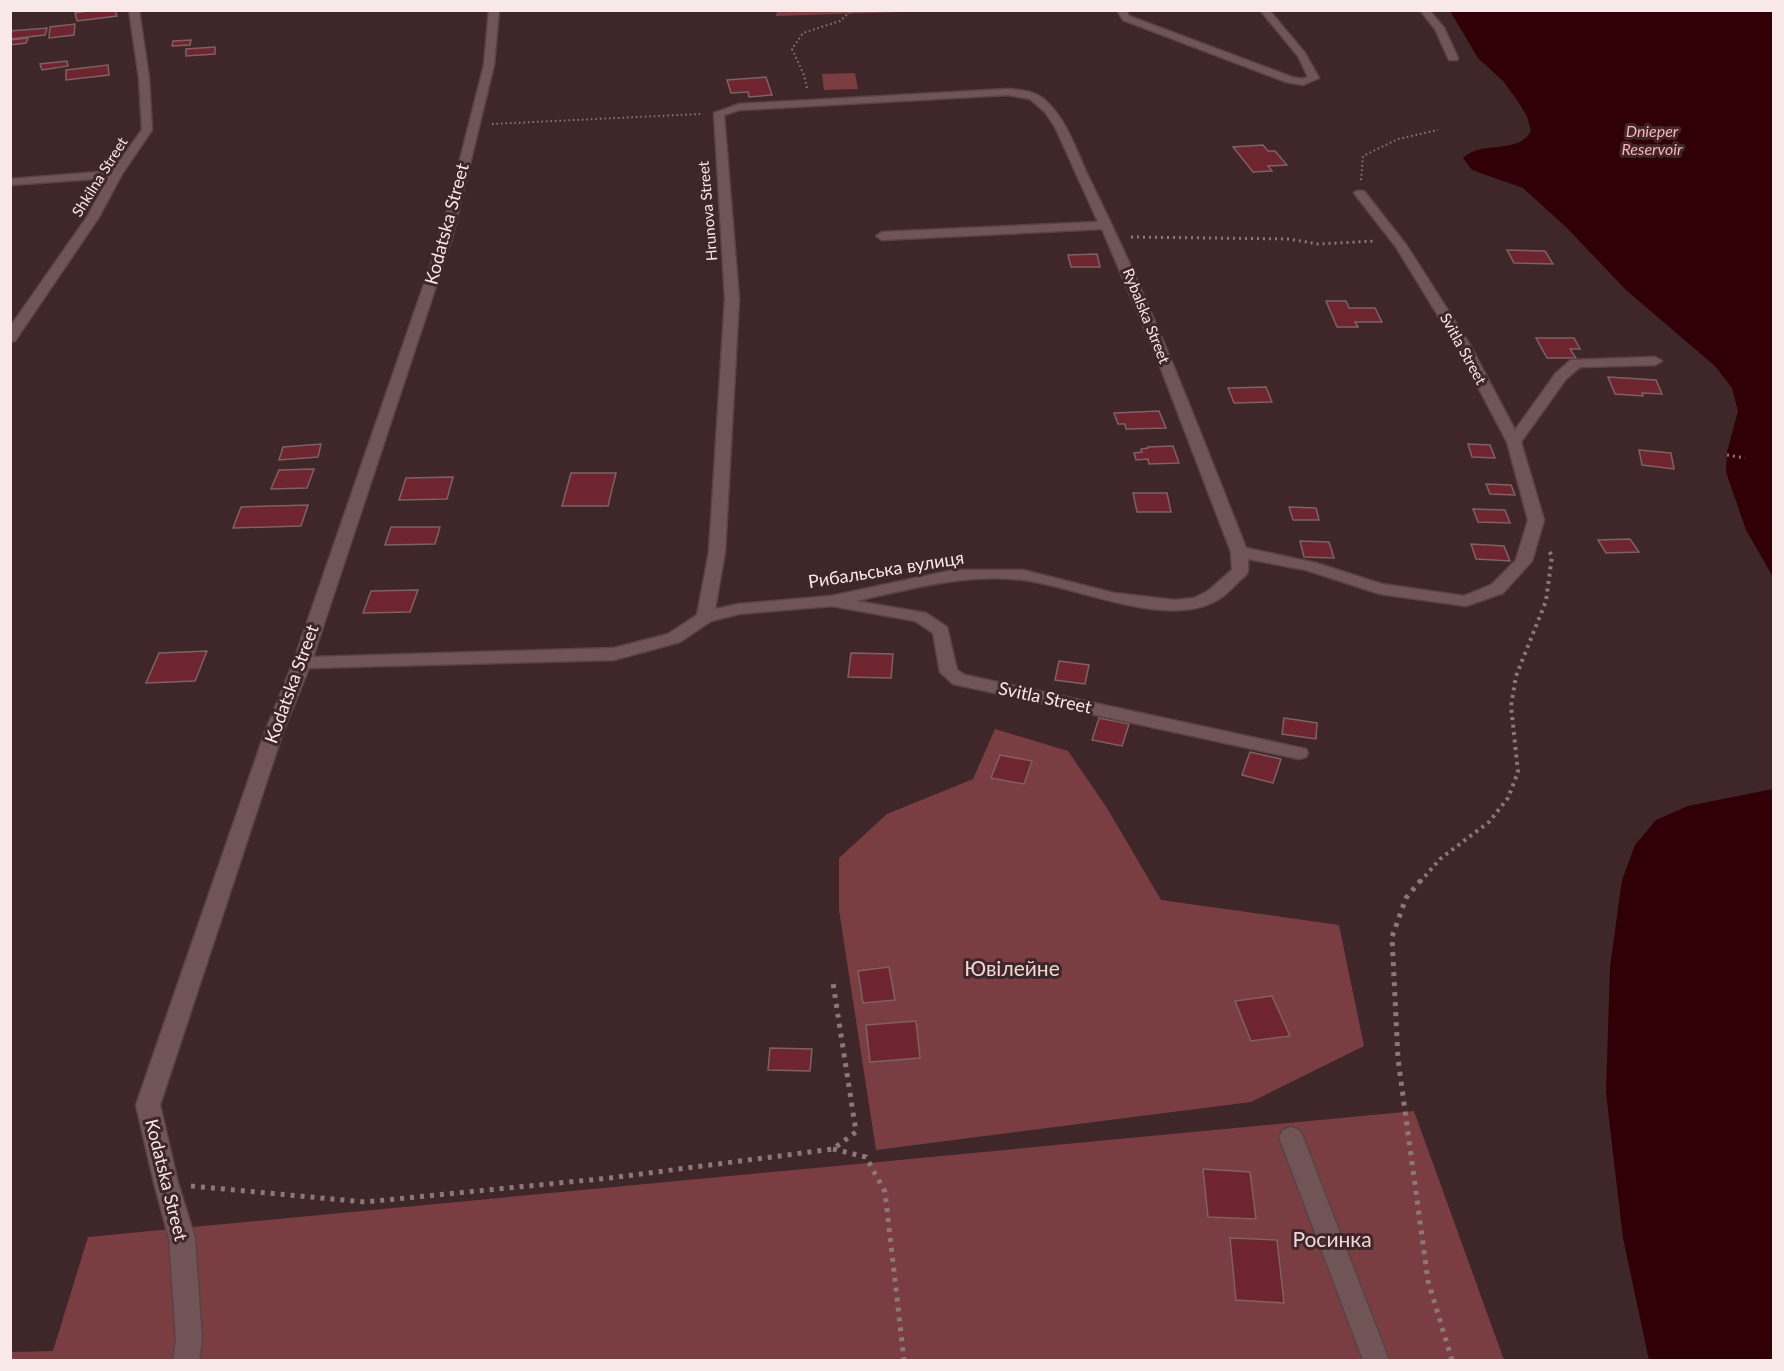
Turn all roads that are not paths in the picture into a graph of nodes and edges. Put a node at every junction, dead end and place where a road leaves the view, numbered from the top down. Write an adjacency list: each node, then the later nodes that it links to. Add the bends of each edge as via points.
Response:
1 (134, 10): 8 (street, Shkilna Street, via 147,130)
2 (494, 10): 19 (street, Kodatska Street, via 489,65 446,238)
3 (1121, 10): 4 (street, via 1126,18 1290,80 1303,82 1314,78 1302,55)
4 (1264, 10)
5 (1424, 10): 6 (street, via 1439,28)
6 (1453, 58)
7 (719, 113): 11 (street, Rybalska Street, via 739,107 1029,93 1057,121); 18 (street, Hrunova Street, via 732,299 717,552)
8 (116, 174): 9 (street); 13 (street, Shkilna Street, via 93,218)
9 (10, 182)
10 (1360, 193): 15 (street, Svitla Street, via 1396,240 1463,345)
11 (1109, 231): 12 (street); 16 (street, Rybalska Street)
12 (882, 236)
13 (10, 338)
14 (1655, 361): 15 (street, via 1576,363 1561,376)
15 (1514, 442): 16 (street, Svitla Street, via 1536,520 1524,561 1497,589 1466,602 1380,589 1310,566)
16 (1239, 552): 17 (street, via 1240,571 1214,595 1197,603 1175,605 1114,598 1023,575 952,575)
17 (831, 602): 18 (street, Рибальська вулиця, via 739,609); 20 (street, Svitla Street, via 920,617 941,631 949,672 958,680)
18 (705, 617): 19 (street, via 674,638 614,654)
19 (302, 663): 22 (street, Kodatska Street, via 274,732 148,1105 182,1238 189,1340)
20 (1299, 753)
21 (1291, 1137): 23 (street)
22 (186, 1360)
23 (1376, 1360)

